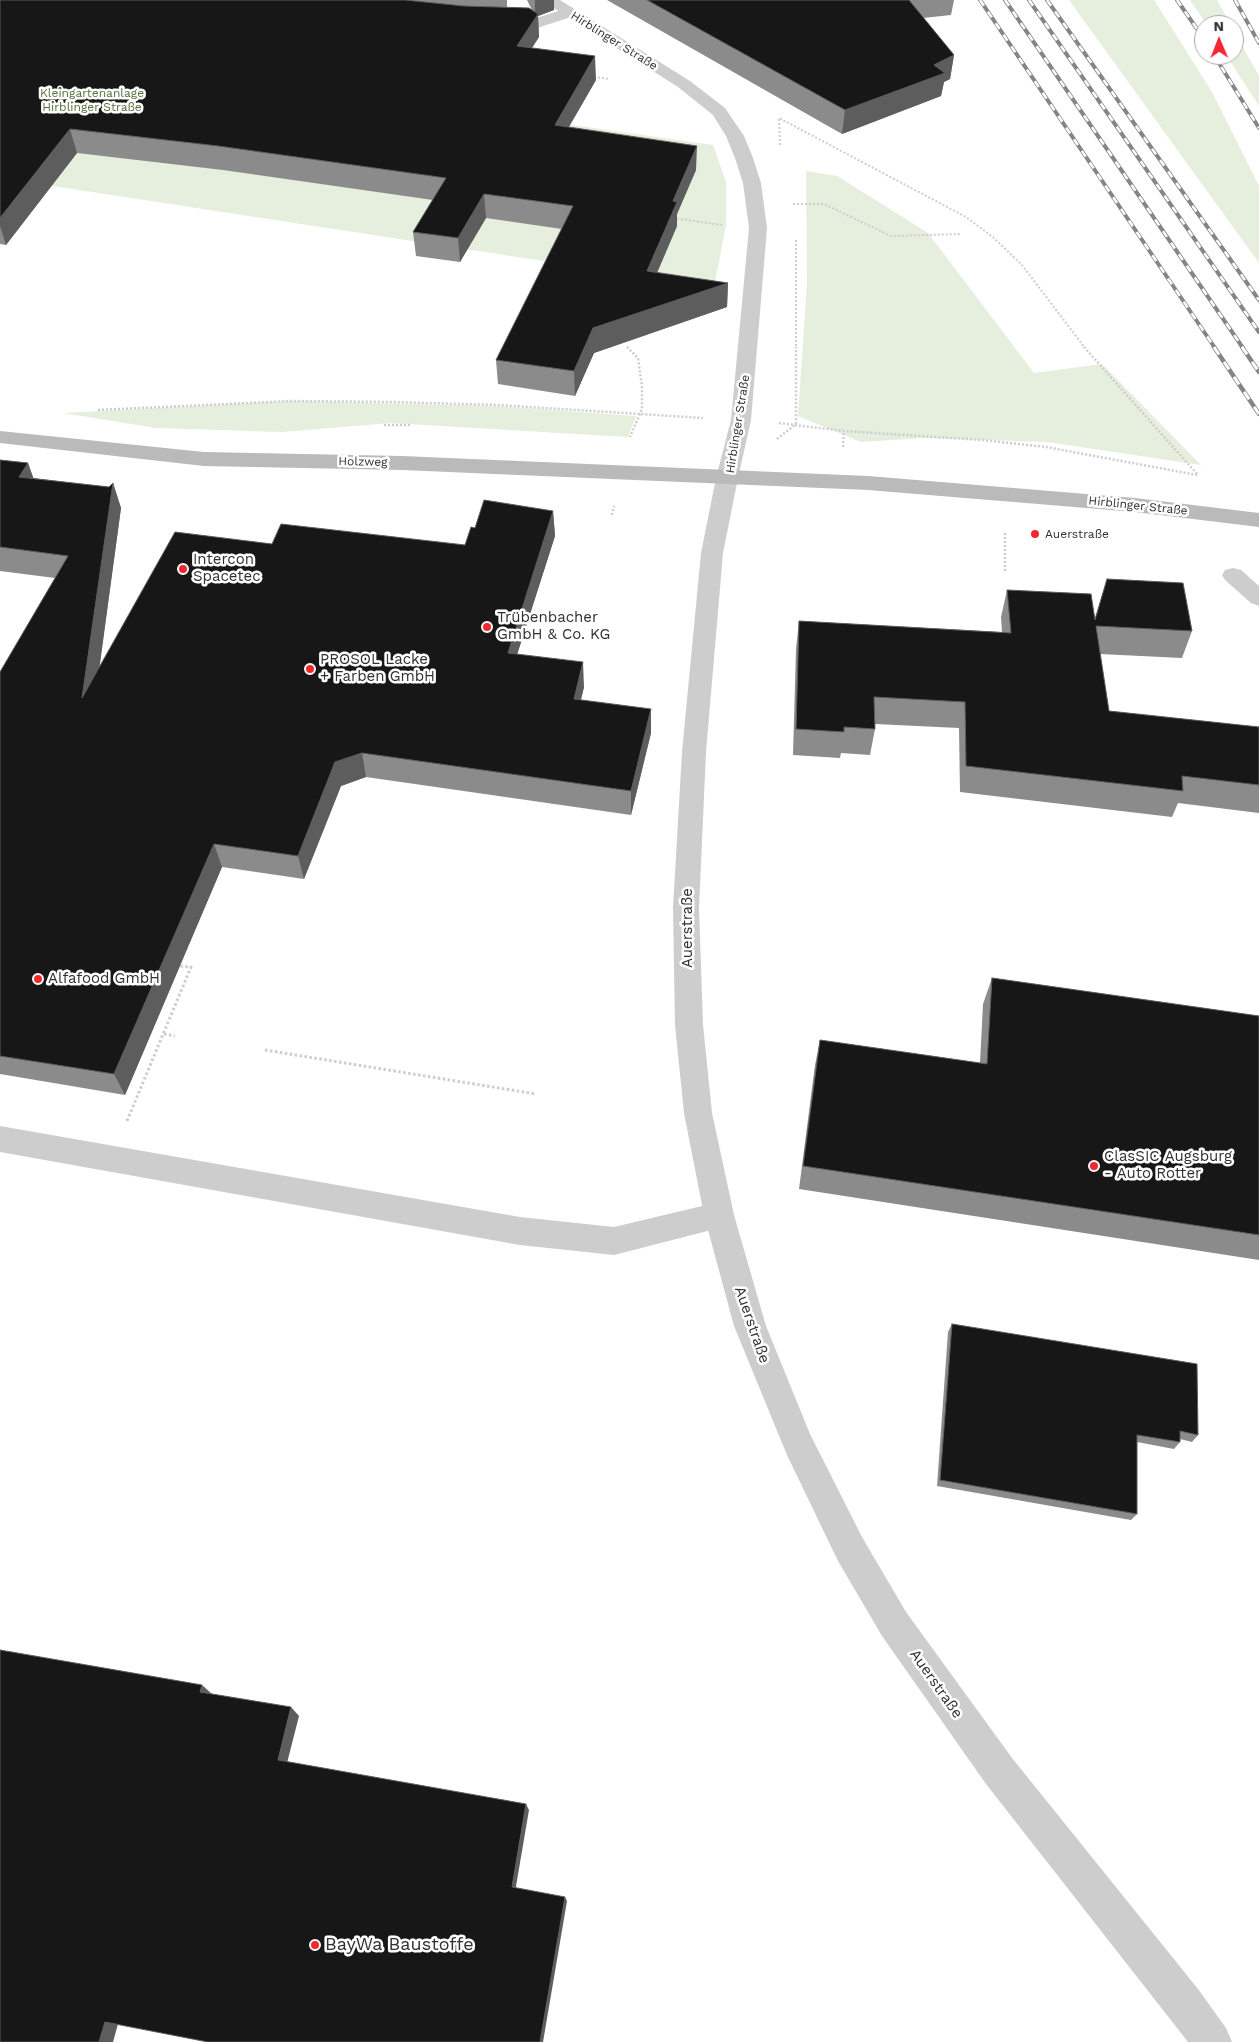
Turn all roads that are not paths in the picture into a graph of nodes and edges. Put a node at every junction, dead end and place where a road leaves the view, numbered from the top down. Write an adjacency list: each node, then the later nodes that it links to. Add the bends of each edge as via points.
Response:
1 (549, 0): 2 (street, Hirblinger Straße)
2 (568, 13): 3 (street, via 530,25); 5 (street, Hirblinger Straße, via 684,84 719,112 735,136 744,158 752,183 758,228 741,420)
3 (484, 24)
4 (0, 437): 5 (main road, Holzweg, via 204,459 402,463)
5 (727, 478): 6 (main road, Hirblinger Straße, via 868,483 1135,505); 10 (street, Auerstraße, via 712,553 697,709 686,908 689,1024 698,1113)
6 (1259, 520)
7 (1233, 575): 8 (street)
8 (1259, 598)
9 (0, 1139): 10 (street, via 520,1231 614,1241)
10 (719, 1215): 11 (street, Auerstraße, via 750,1326 798,1444 850,1549 894,1624 999,1771)
11 (1212, 2042)

